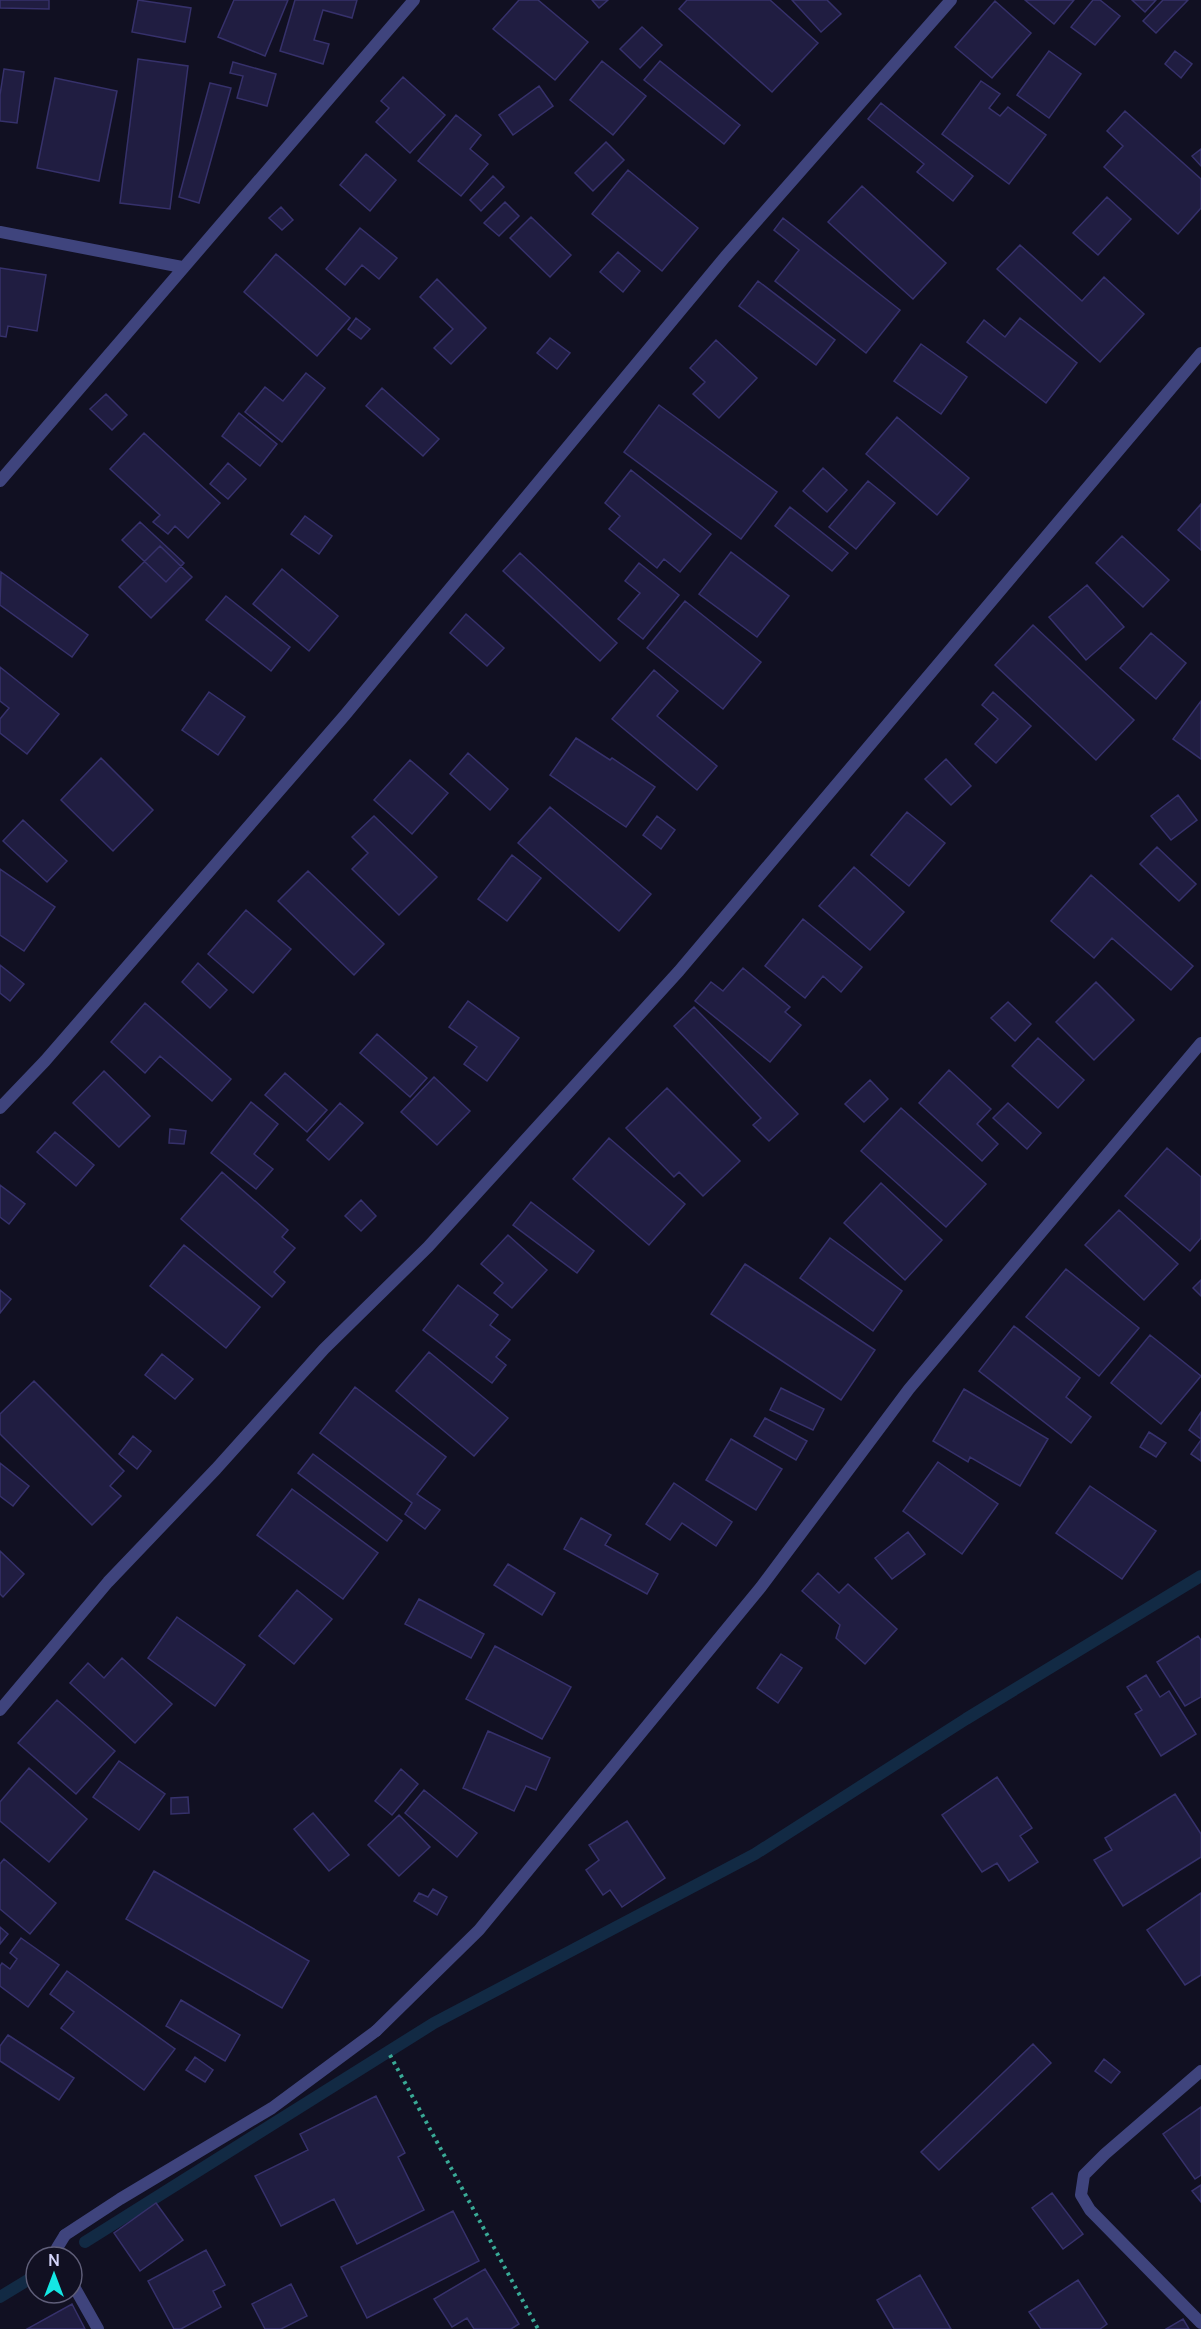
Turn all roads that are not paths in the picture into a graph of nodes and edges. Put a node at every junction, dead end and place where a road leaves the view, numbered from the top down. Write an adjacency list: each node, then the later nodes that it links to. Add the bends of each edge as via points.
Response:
1 (414, 0): 4 (street)
2 (951, 0): 8 (street, via 725,257 345,715)
3 (0, 232): 4 (street)
4 (182, 267): 6 (street)
5 (1201, 353): 9 (street, via 679,971 428,1247 324,1349 108,1582)
6 (0, 481)
7 (1201, 1043): 11 (street, via 909,1389 761,1587 479,1930 376,2031 272,2108 120,2199 65,2235)
8 (0, 1108)
9 (0, 1710)
10 (1201, 2072): 13 (street, via 1084,2175 1081,2195 1090,2210)
11 (59, 2245)
12 (84, 2304): 14 (street)
13 (1201, 2323)
14 (98, 2329)

